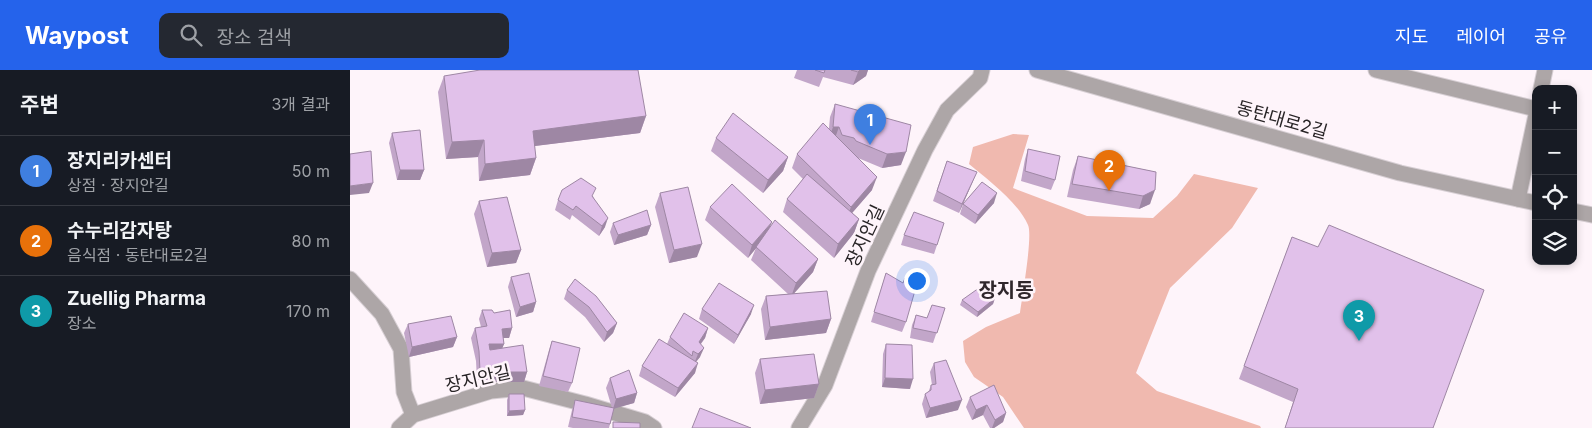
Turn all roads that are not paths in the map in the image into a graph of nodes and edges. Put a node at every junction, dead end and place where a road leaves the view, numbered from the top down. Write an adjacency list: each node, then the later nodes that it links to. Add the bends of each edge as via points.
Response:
1 (982, 70): 16 (street, 장지안길, via 980,78 947,110 925,150 868,271 824,385)
2 (1376, 70): 6 (street)
3 (1545, 70): 5 (street)
4 (1047, 71): 8 (street, 동탄대로2길, via 1400,173)
5 (1542, 85)
6 (1532, 108)
7 (1533, 130): 8 (street)
8 (1518, 199): 9 (street, 동탄대로2길)
9 (1532, 202)
10 (1577, 212): 11 (street)
11 (1592, 215)
12 (350, 279): 13 (street, via 382,314 401,349 404,392)
13 (413, 415): 14 (street, 장지안길); 15 (street, 장지안길, via 491,391 523,388 593,406 645,422)
14 (399, 428)
15 (654, 428)
16 (798, 428)

